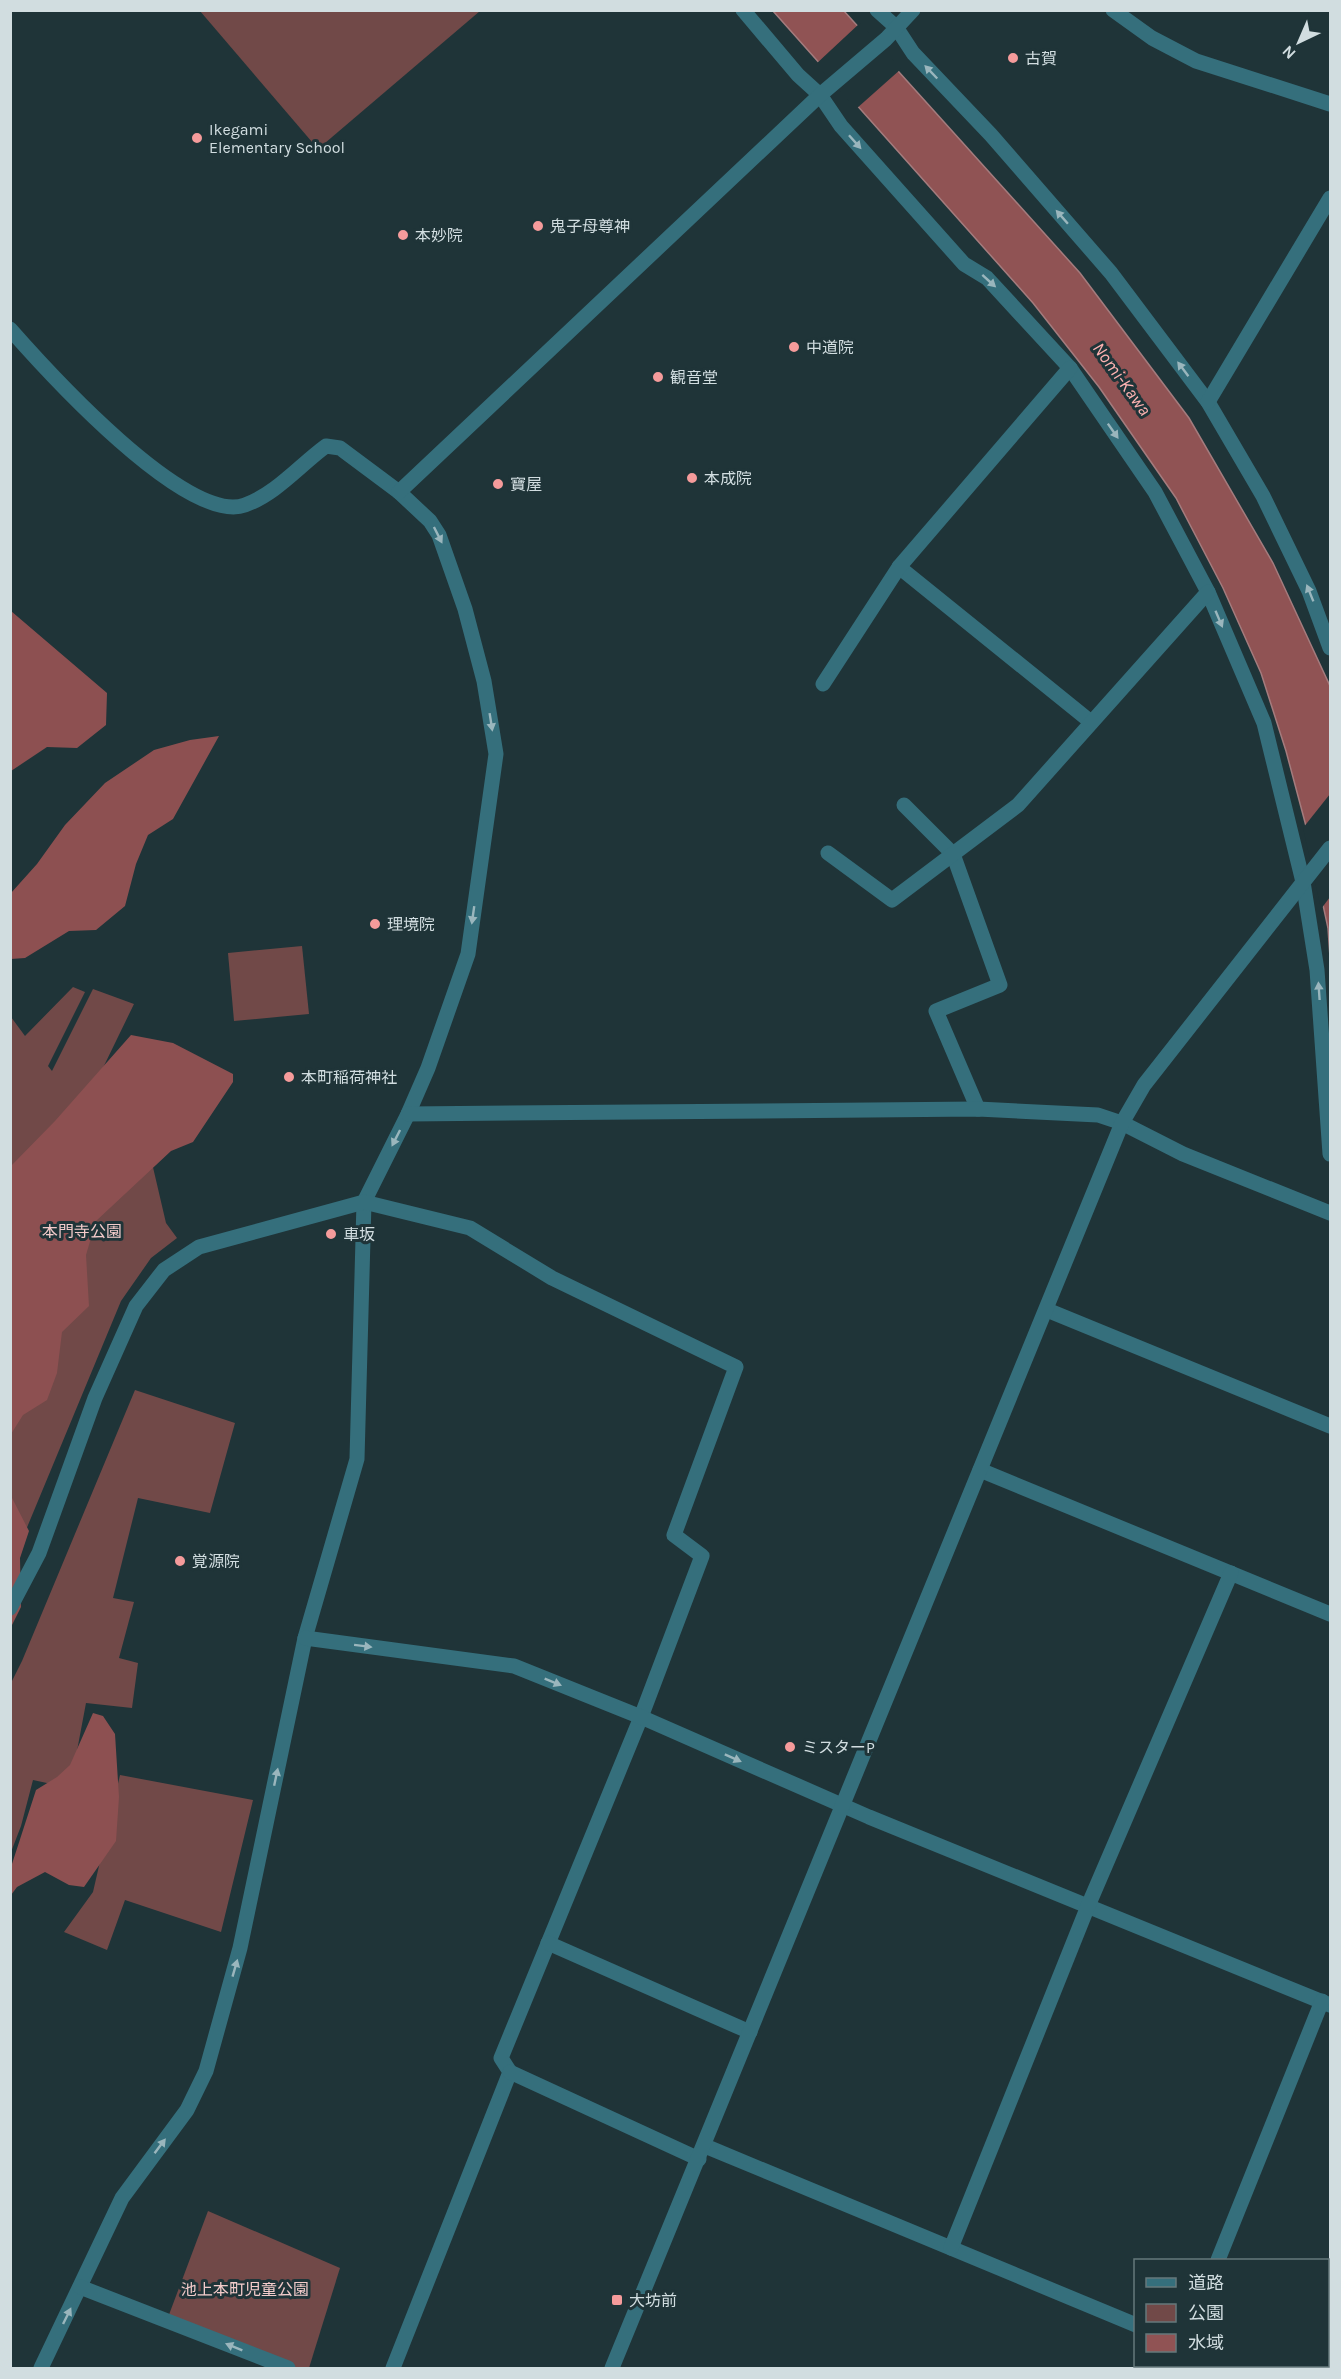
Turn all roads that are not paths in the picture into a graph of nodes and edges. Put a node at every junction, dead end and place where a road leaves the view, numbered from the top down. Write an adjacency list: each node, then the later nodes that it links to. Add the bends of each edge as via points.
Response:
1 (743, 10): 6 (street, via 798,75)
2 (877, 10): 5 (street)
3 (913, 10): 5 (street)
4 (1113, 10): 7 (street, via 1152,38 1196,61)
5 (891, 33): 6 (street); 11 (street, one-way to 5, via 1111,273 991,135)
6 (825, 90): 10 (street, one-way to 10, via 841,126 964,264 987,278); 12 (street)
7 (1330, 104)
8 (1330, 198): 11 (street)
9 (10, 328): 12 (street, via 47,371 114,434 168,481 193,496 217,505 244,506 268,493 326,446 340,448)
10 (1070, 368): 13 (street); 14 (street, one-way to 14, via 1155,492)
11 (1208, 402): 15 (street, one-way to 11, via 1309,591 1263,496)
12 (399, 492): 24 (street, one-way to 24, via 430,521 450,563 484,681 496,753 468,954)
13 (899, 567): 16 (street); 17 (street)
14 (1208, 592): 17 (street); 22 (street, one-way to 22, via 1264,723)
15 (1330, 648)
16 (823, 684)
17 (1091, 722): 21 (street, via 1018,806)
18 (904, 805): 21 (street)
19 (1330, 848): 22 (street)
20 (828, 853): 21 (street, via 892,900)
21 (953, 854): 23 (street, via 1000,984 936,1011)
22 (1307, 877): 25 (street, via 1144,1085); 26 (street, one-way to 22)
23 (978, 1109): 24 (street); 25 (street, via 1098,1115)
24 (408, 1114): 27 (street, one-way to 27)
25 (1122, 1123): 28 (street, via 1183,1154); 29 (street)
26 (1330, 1154)
27 (364, 1202): 33 (street, via 199,1247 164,1270 136,1306 95,1398 39,1553); 35 (street, via 357,1459); 36 (street, via 470,1228 552,1278 736,1367 674,1536 702,1556)
28 (1330, 1214)
29 (1047, 1310): 30 (street); 31 (street)
30 (1330, 1426)
31 (980, 1470): 32 (street); 37 (street)
32 (1231, 1573): 34 (street); 38 (street)
33 (10, 1608)
34 (1330, 1614)
35 (305, 1638): 36 (street, one-way to 36, via 514,1666); 46 (street, one-way to 35, via 122,2198 187,2110 206,2071 240,1948)
36 (641, 1717): 37 (street, one-way to 37); 39 (street)
37 (841, 1805): 38 (street); 41 (street)
38 (1088, 1906): 40 (street); 44 (street)
39 (548, 1943): 41 (street); 42 (street, via 501,2058)
40 (1326, 2003): 45 (street)
41 (750, 2032): 43 (street)
42 (510, 2072): 43 (street); 50 (street)
43 (702, 2153): 44 (street); 51 (street)
44 (951, 2248): 47 (street)
45 (1218, 2259)
46 (81, 2287): 48 (street, one-way to 46); 49 (street, one-way to 46)
47 (1134, 2324)
48 (41, 2368)
49 (288, 2368)
50 (393, 2368)
51 (612, 2368)

